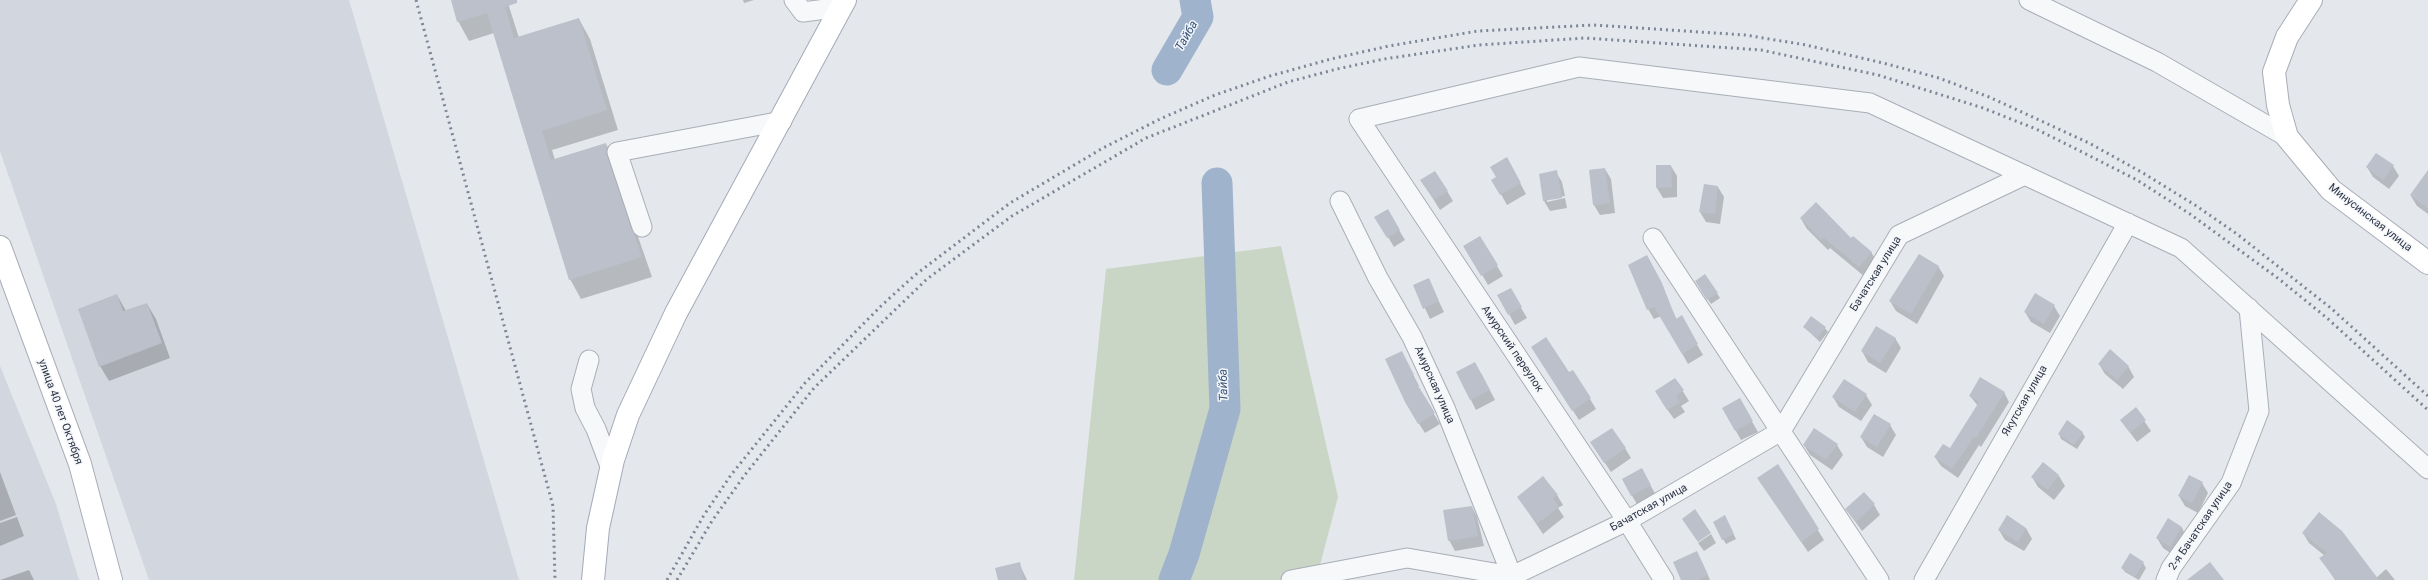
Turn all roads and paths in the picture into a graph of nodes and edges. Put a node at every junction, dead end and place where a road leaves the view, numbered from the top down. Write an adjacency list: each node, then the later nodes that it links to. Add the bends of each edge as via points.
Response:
1 (794, 0): 4 (street, via 803,12)
2 (2029, 0): 6 (street, via 2157,62)
3 (2311, 0): 6 (main road, Минусинская улица, via 2288,37 2274,72 2278,105)
4 (843, 3): 5 (main road)
5 (782, 121): 10 (street, via 617,152); 17 (main road, via 676,313 628,415)
6 (2287, 137): 13 (main road, Минусинская улица, via 2331,190)
7 (2025, 175): 9 (street); 16 (street, Бачатская улица, via 1899,235); 19 (street, Амурский переулок, via 1870,103 1579,67 1359,120)
8 (1340, 201): 20 (street, Амурская улица, via 1378,278 1412,337 1445,408)
9 (2128, 223): 14 (street, via 2181,248); 26 (street, Якутская улица)
10 (642, 227)
11 (1653, 238): 16 (street)
12 (0, 247): 21 (main road, улица 40 лет Октября, via 80,464)
13 (2428, 263)
14 (2249, 308): 18 (street); 27 (street, 2-я Бачатская улица, via 2259,410 2232,483 2171,568)
15 (588, 360): 17 (street, via 581,389 585,408)
16 (1781, 431): 19 (street, Бачатская улица); 25 (street)
17 (611, 469): 22 (main road, via 598,528)
18 (2428, 469)
19 (1628, 521): 20 (street, Бачатская улица); 24 (street, Амурский переулок)
20 (1515, 578): 23 (street, via 1407,558)
21 (111, 580)
22 (592, 580)
23 (1291, 580)
24 (1664, 580)
25 (1879, 580)
26 (1924, 580)
27 (2166, 580)

